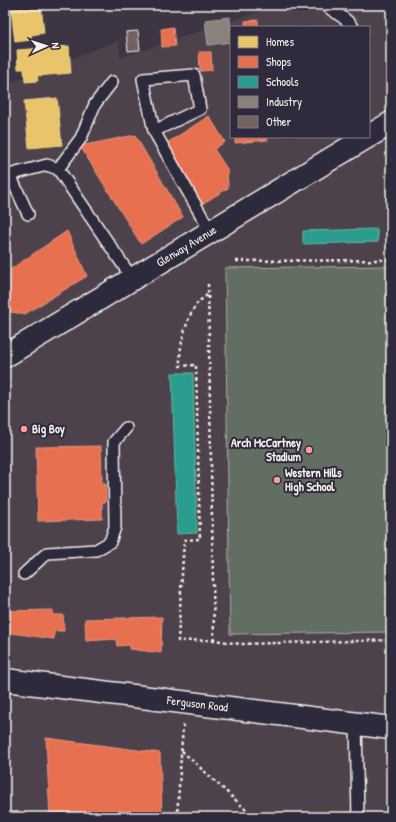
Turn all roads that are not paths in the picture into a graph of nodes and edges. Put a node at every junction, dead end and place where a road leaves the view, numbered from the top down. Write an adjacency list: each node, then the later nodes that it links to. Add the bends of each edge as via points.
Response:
1 (326, 5): 2 (lane)
2 (352, 26)
3 (112, 82): 8 (lane, via 95,104 81,138)
4 (391, 123): 6 (main road, Glenway Avenue)
5 (154, 131): 5 (lane, via 200,109 194,75 144,79); 11 (lane)
6 (370, 135)
7 (365, 138): 11 (main road, Glenway Avenue)
8 (58, 169): 9 (lane, via 47,165); 12 (lane)
9 (8, 175): 10 (lane)
10 (28, 214)
11 (210, 231): 12 (main road, Glenway Avenue)
12 (132, 278): 13 (main road, Glenway Avenue)
13 (5, 356)
14 (126, 428): 15 (lane, via 114,442 115,527 110,542 96,550 47,553)
15 (24, 574)
16 (5, 680): 17 (main road, Ferguson Road)
17 (356, 723): 18 (main road, Ferguson Road); 19 (lane)
18 (391, 728)
19 (358, 817)

